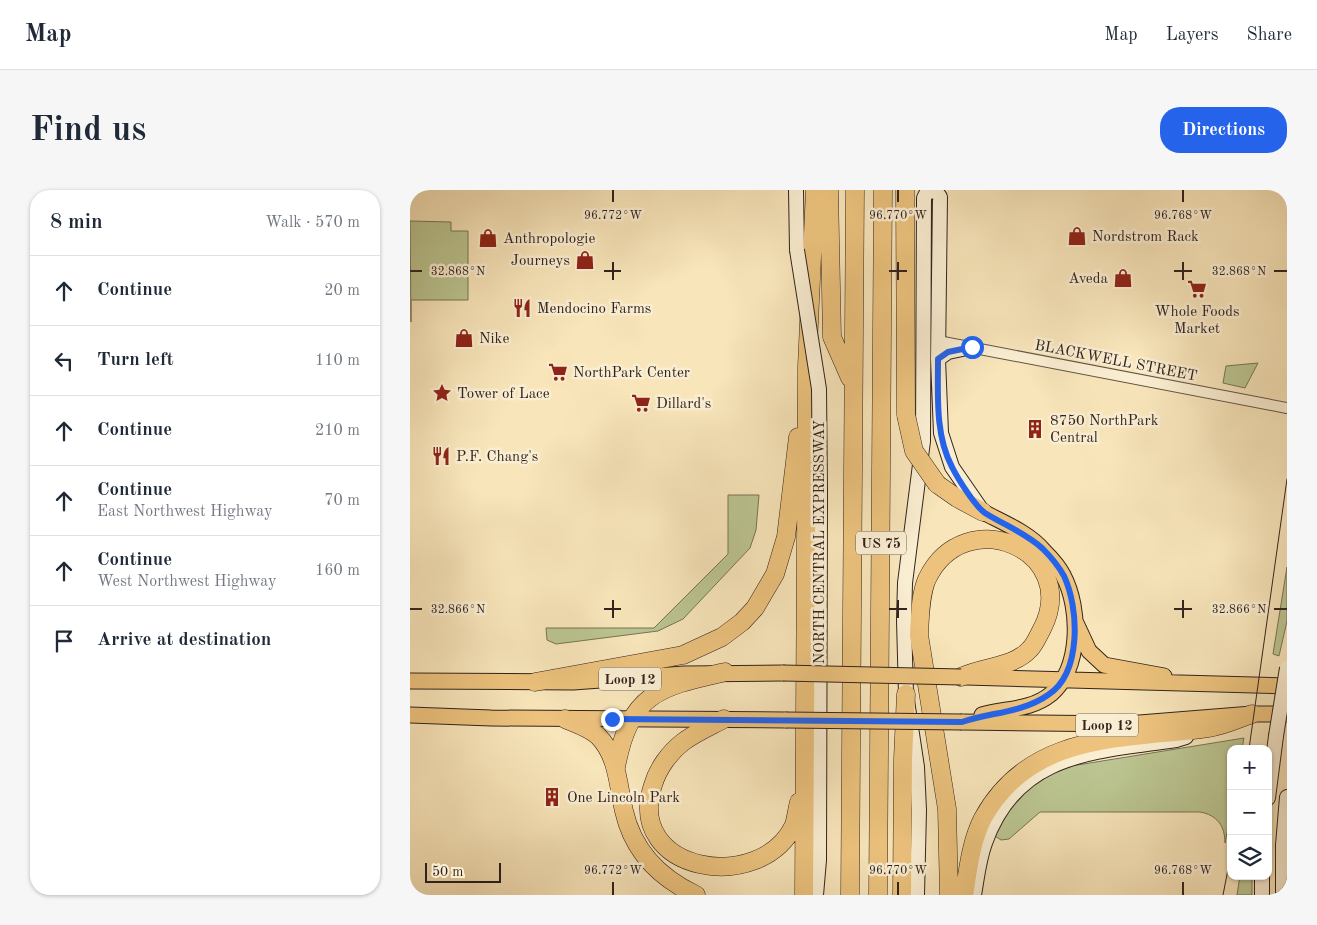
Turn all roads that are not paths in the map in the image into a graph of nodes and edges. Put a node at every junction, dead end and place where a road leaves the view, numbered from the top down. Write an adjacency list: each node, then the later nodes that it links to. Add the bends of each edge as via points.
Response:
1 (796, 190): 41 (main road, NORTH CENTRAL EXPRESSWAY, bridge, via 797,250 818,380 819,850)
2 (815, 190): 12 (highway)
3 (829, 190): 13 (highway, via 832,337)
4 (855, 190): 13 (highway, US 75)
5 (884, 190): 43 (highway, US 75)
6 (905, 190): 15 (highway, bridge, via 906,416 909,434 914,451 938,484)
7 (928, 190): 25 (main road, via 924,198 924,441 905,584)
8 (935, 190): 9 (main road, via 940,197)
9 (938, 341): 10 (street, BLACKWELL STREET); 11 (main road)
10 (972, 347): 11 (main road, via 948,352); 14 (street, BLACKWELL STREET)
11 (938, 359): 15 (main road, via 941,433 946,452 952,467)
12 (807, 367): 22 (highway, via 786,538 775,574 755,608 722,637 683,655); 34 (highway)
13 (854, 385): 42 (highway, US 75)
14 (1287, 408)
15 (983, 512): 16 (main road, via 1022,533 1043,549 1063,575 1071,597)
16 (1074, 620): 21 (main road, via 1074,648); 23 (main road, via 1089,651 1104,665)
17 (1287, 668): 36 (main road, bridge)
18 (725, 672): 19 (main road, Loop 12, bridge); 22 (main road, Loop 12, via 604,681); 30 (highway, via 664,688 645,702)
19 (961, 676): 21 (main road, Loop 12); 46 (highway, via 1017,658 1030,649 1047,618 1051,600 1047,579 1022,549 1001,539 980,538 957,546 936,564 926,581 920,613 920,636 947,809)
20 (410, 681): 22 (main road, Loop 12)
21 (1061, 681): 23 (main road, Loop 12); 32 (main road, via 1050,694 1020,709 985,714)
22 (535, 682)
23 (1192, 683): 24 (main road, Loop 12)
24 (1287, 686)
25 (906, 694): 44 (highway, via 902,759); 45 (main road, via 919,802)
26 (1252, 714): 27 (main road, Loop 12); 32 (main road, Loop 12, via 1127,724); 33 (highway)
27 (1287, 714)
28 (410, 715): 29 (main road, Loop 12)
29 (564, 719): 30 (main road, Loop 12); 35 (highway, via 600,737)
30 (632, 719): 31 (main road, Loop 12); 35 (highway, via 619,748)
31 (724, 720): 32 (main road, Loop 12, bridge); 34 (highway, via 684,741 657,773 650,792 651,824 660,843 672,858 699,874 739,876 772,858 785,842 794,825 800,798)
32 (962, 722)
33 (1211, 728): 47 (highway, via 1076,745 1044,758 1017,775 997,796 982,819 973,846); 48 (main road, via 1176,740 1088,752 1059,761 1034,776 1011,796 994,821 984,844)
34 (804, 742): 40 (highway)
35 (616, 767): 39 (highway, via 624,812 642,853 655,869)
36 (1269, 790)
37 (1287, 797): 50 (main road)
38 (1262, 880): 49 (main road)
39 (696, 895)
40 (804, 895)
41 (816, 895)
42 (850, 895)
43 (878, 895)
44 (902, 895)
45 (917, 895)
46 (949, 895)
47 (964, 895)
48 (974, 895)
49 (1262, 895)
50 (1283, 895)

